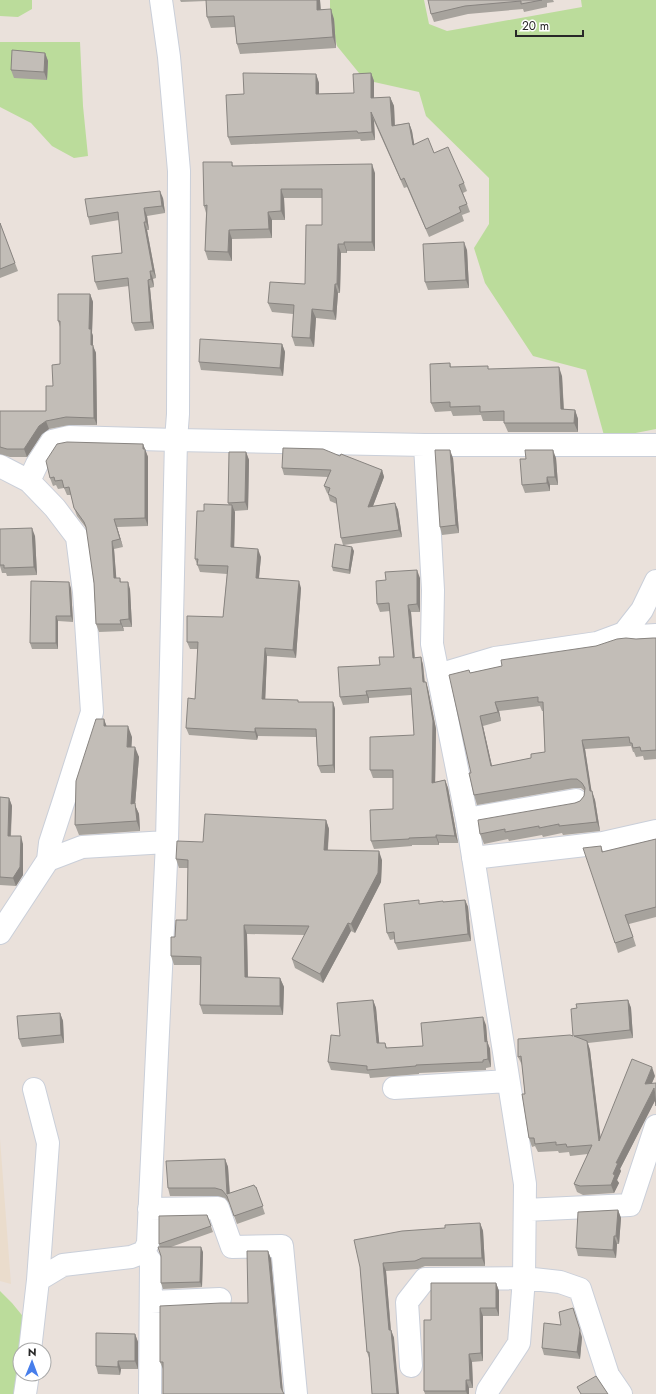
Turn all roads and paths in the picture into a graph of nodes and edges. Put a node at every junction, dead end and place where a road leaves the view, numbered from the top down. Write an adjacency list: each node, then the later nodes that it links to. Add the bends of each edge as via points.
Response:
1 (161, 0): 2 (street, via 179,171)
2 (176, 440): 4 (street); 6 (street, via 69,437 52,441); 14 (street)
3 (656, 445): 4 (street)
4 (425, 446): 10 (street, via 433,590 432,644)
5 (0, 466): 6 (street)
6 (29, 481): 16 (street, via 55,508 76,537 84,592 92,712 50,843)
7 (656, 581): 8 (street, via 642,610)
8 (624, 633): 9 (street, via 639,636); 10 (street, via 597,643 495,658)
9 (656, 635)
10 (438, 675): 12 (street)
11 (576, 800): 12 (street)
12 (467, 819): 15 (street)
13 (656, 831): 15 (street, via 603,843)
14 (167, 842): 16 (street, via 82,847); 22 (street)
15 (473, 858): 18 (street)
16 (48, 860): 17 (street)
17 (0, 933)
18 (508, 1081): 19 (street); 23 (street, via 525,1184)
19 (394, 1088)
20 (34, 1089): 26 (street, via 48,1143)
21 (656, 1126): 23 (street, via 630,1205)
22 (149, 1209): 24 (street, via 148,1243); 34 (street, via 218,1208 232,1247 282,1246)
23 (524, 1210): 25 (street)
24 (144, 1252): 26 (street, via 63,1265); 28 (street, via 151,1262)
25 (524, 1278): 30 (street, via 425,1279 407,1302); 35 (street, via 519,1343); 36 (street, via 560,1282 580,1289 608,1374)
26 (38, 1280): 29 (street)
27 (220, 1298): 28 (street)
28 (150, 1302): 33 (street)
29 (31, 1342)
30 (411, 1366)
31 (27, 1382): 32 (street)
32 (25, 1394)
33 (150, 1394)
34 (296, 1394)
35 (487, 1394)
36 (621, 1394)

